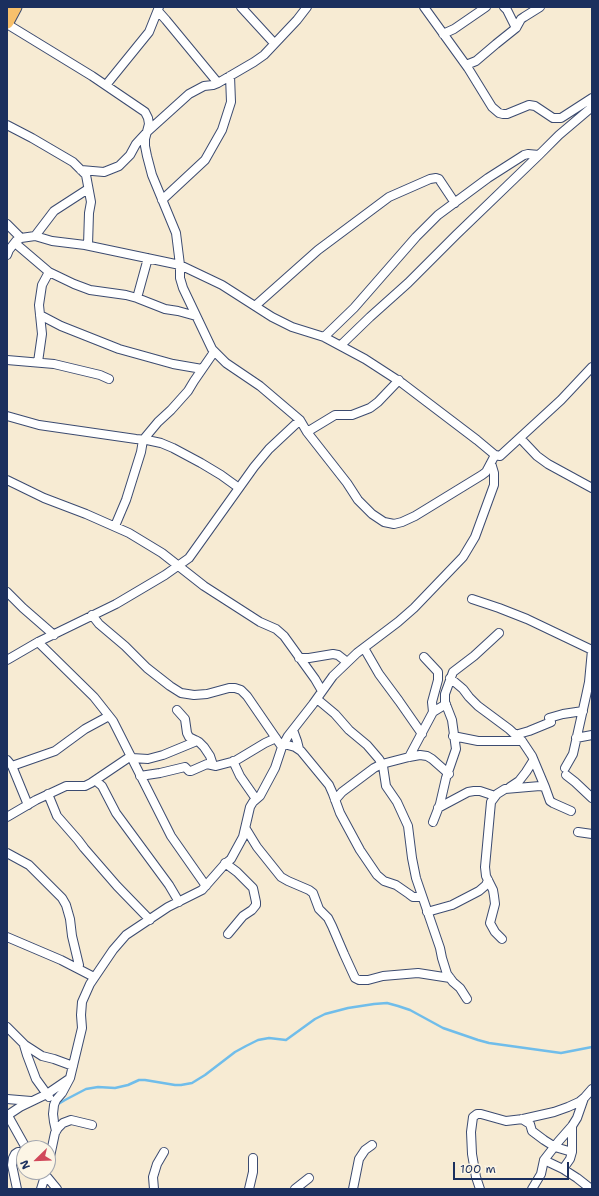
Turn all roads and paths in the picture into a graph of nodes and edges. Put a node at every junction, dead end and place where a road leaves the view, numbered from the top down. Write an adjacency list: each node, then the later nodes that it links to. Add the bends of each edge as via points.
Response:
1 (16, 7): 9 (highway)
2 (241, 7): 12 (street)
3 (307, 7): 12 (street)
4 (424, 7): 11 (street)
5 (486, 7): 11 (street)
6 (504, 7): 10 (street)
7 (540, 7): 10 (street, via 521,19)
8 (158, 9): 15 (street); 16 (street, via 149,32)
9 (7, 23): 16 (street)
10 (516, 28): 13 (street, via 476,61)
11 (443, 34): 13 (street)
12 (274, 43): 14 (street, via 264,55)
13 (466, 65): 17 (street, via 492,107 499,113 507,114 529,105 553,118 560,118)
14 (230, 76): 15 (street); 24 (street, via 231,102 222,130 205,160)
15 (218, 83): 20 (street, via 204,86 189,94)
16 (106, 85): 20 (street, via 145,112 149,124)
17 (592, 98)
18 (592, 108): 21 (street)
19 (7, 125): 22 (street, via 73,162)
20 (148, 131): 22 (street, via 119,166 104,172); 24 (street, via 145,146 147,156)
21 (539, 155): 25 (street, via 524,155); 39 (street)
22 (81, 170): 23 (street, via 86,175)
23 (88, 189): 27 (street, via 54,210); 29 (street, via 91,202)
24 (162, 200): 32 (street, via 176,233)
25 (455, 203): 35 (street, via 436,178 389,197 318,250); 38 (street, via 416,237 359,302)
26 (7, 224): 28 (street)
27 (35, 236): 28 (street); 29 (street, via 52,241)
28 (18, 240): 30 (street); 33 (street)
29 (88, 245): 31 (street)
30 (7, 255)
31 (148, 258): 32 (street); 34 (street)
32 (180, 265): 35 (street, via 222,285); 37 (street, via 183,288)
33 (49, 272): 34 (street, via 90,290); 36 (street, via 42,286)
34 (138, 298): 37 (street, via 165,309)
35 (255, 306): 38 (street, via 292,326)
36 (40, 315): 42 (street, via 42,334); 44 (street, via 118,349)
37 (196, 316): 40 (street)
38 (324, 337): 39 (street)
39 (342, 345): 46 (street)
40 (214, 352): 44 (street); 48 (street)
41 (7, 360): 42 (street)
42 (38, 362): 45 (street)
43 (592, 367): 50 (street, via 562,400)
44 (202, 369): 51 (street, via 180,402 158,422)
45 (109, 378)
46 (399, 380): 49 (street, via 370,408 352,415 336,415); 52 (street, via 477,440)
47 (7, 416): 51 (street, via 39,425)
48 (300, 420): 49 (street); 54 (street, via 269,449)
49 (307, 432): 52 (street, via 358,500 372,514 384,522 394,524 415,516 482,475)
50 (520, 438): 52 (street, via 504,454); 55 (street, via 548,464)
51 (144, 440): 54 (street, via 173,448); 56 (street, via 126,500)
52 (493, 459): 64 (street, via 494,485 475,537 463,557 414,608)
53 (7, 480): 56 (street, via 44,498)
54 (239, 488): 57 (street, via 195,551)
55 (592, 488)
56 (115, 526): 57 (street)
57 (179, 565): 60 (street, via 165,576); 66 (street, via 204,586 260,622 276,629)
58 (7, 592): 62 (street)
59 (472, 599): 65 (street, via 527,619)
60 (92, 615): 62 (street); 83 (street, via 147,668 181,693 194,695 229,688 241,690)
61 (499, 633): 70 (street, via 453,672)
62 (54, 635): 63 (street)
63 (38, 642): 68 (street); 77 (street, via 94,697)
64 (364, 648): 69 (street); 79 (street, via 379,674)
65 (592, 649): 75 (street)
66 (299, 658): 69 (street, via 333,654); 71 (street)
67 (424, 658): 76 (street, via 438,672 432,702)
68 (7, 660)
69 (347, 662): 71 (street)
70 (450, 678): 73 (street, via 445,694); 80 (street, via 478,706)
71 (322, 691): 72 (street)
72 (317, 699): 78 (street); 94 (street, via 335,714)
73 (446, 704): 76 (street); 82 (street, via 452,720)
74 (177, 710): 85 (street, via 185,719 189,737)
75 (583, 711): 80 (street, via 562,714); 84 (street)
76 (433, 712): 79 (street)
77 (109, 716): 89 (street); 93 (street, via 85,729 55,751)
78 (292, 730): 87 (street); 88 (street)
79 (422, 734): 90 (street)
80 (516, 735): 86 (street)
81 (592, 735): 84 (street)
82 (453, 736): 86 (street, via 478,741); 96 (street, via 456,749)
83 (276, 738): 87 (street); 91 (street)
84 (576, 738): 103 (street, via 573,754 565,772)
85 (197, 741): 89 (street, via 148,759); 95 (street, via 204,747)
86 (522, 741): 92 (street)
87 (283, 745): 88 (street); 104 (street, via 275,768)
88 (299, 749): 105 (street, via 326,782)
89 (131, 757): 97 (street); 98 (street)
90 (409, 757): 94 (street); 96 (street, via 427,756)
91 (232, 761): 95 (street); 104 (street)
92 (533, 761): 99 (street); 100 (street, via 519,781)
93 (9, 763): 106 (street)
94 (382, 764): 105 (street, via 367,772); 118 (street, via 386,786 408,826 412,858)
95 (213, 765): 97 (street, via 207,764 191,771 185,767)
96 (448, 774): 107 (street)
97 (140, 776): 117 (street, via 171,836)
98 (96, 781): 101 (street, via 85,786 66,786); 119 (street, via 102,786 116,813)
99 (545, 787): 100 (street); 108 (street, via 550,801)
100 (509, 788): 102 (street)
101 (48, 794): 106 (street); 121 (street, via 57,816)
102 (495, 796): 107 (street, via 474,790); 116 (street, via 490,808 485,860)
103 (592, 798)
104 (256, 799): 111 (street, via 250,807)
105 (335, 800): 118 (street, via 343,820 377,875 414,897)
106 (28, 805): 109 (street)
107 (438, 808): 110 (street)
108 (571, 811)
109 (7, 817)
110 (433, 822)
111 (246, 829): 115 (street, via 234,854); 127 (street, via 281,877 313,893 319,909 332,926 355,978 368,980 418,973)
112 (578, 832): 113 (street)
113 (592, 834)
114 (7, 853): 125 (street, via 29,865 62,898 70,919)
115 (225, 863): 117 (street); 122 (street, via 253,888 256,902 252,910)
116 (488, 880): 120 (street, via 479,891 452,905); 124 (street, via 495,904 490,923 494,932)
117 (206, 886): 119 (street)
118 (422, 898): 120 (street)
119 (179, 902): 121 (street)
120 (427, 912): 127 (street)
121 (150, 920): 126 (street, via 126,935)
122 (228, 934)
123 (7, 937): 125 (street)
124 (502, 939)
125 (78, 968): 126 (street)
126 (94, 978): 131 (street, via 82,1002 82,1028)
127 (450, 978): 128 (street)
128 (467, 1000)
129 (7, 1027): 130 (street)
130 (24, 1044): 131 (street, via 42,1056); 134 (street, via 36,1079)
131 (73, 1066): 132 (street)
132 (70, 1078): 134 (street); 138 (street)
133 (592, 1089): 135 (street)
134 (47, 1094): 137 (street); 138 (street)
135 (584, 1098): 140 (street, via 568,1108); 142 (street)
136 (7, 1099): 137 (street)
137 (31, 1101): 139 (street)
138 (54, 1104): 143 (street)
139 (8, 1116): 144 (street)
140 (522, 1119): 147 (street, via 530,1124 535,1134); 162 (street, via 506,1121 477,1114 473,1116 472,1154)
141 (92, 1125): 143 (street, via 71,1120 63,1123)
142 (572, 1126): 147 (street); 149 (street)
143 (56, 1131): 145 (street)
144 (22, 1140)
145 (54, 1140)
146 (372, 1145): 161 (street, via 365,1150 360,1159)
147 (555, 1146): 149 (street); 152 (street)
148 (164, 1152): 158 (street, via 153,1177)
149 (572, 1152): 153 (street)
150 (16, 1153): 156 (street, via 12,1165)
151 (253, 1158): 159 (street)
152 (544, 1160): 153 (street); 163 (street, via 541,1174)
153 (563, 1169): 164 (street)
154 (309, 1178): 160 (street)
155 (50, 1180): 157 (street)
156 (17, 1189)
157 (57, 1189)
158 (154, 1189)
159 (249, 1189)
160 (295, 1189)
161 (353, 1189)
162 (480, 1189)
163 (532, 1189)
164 (591, 1189)

